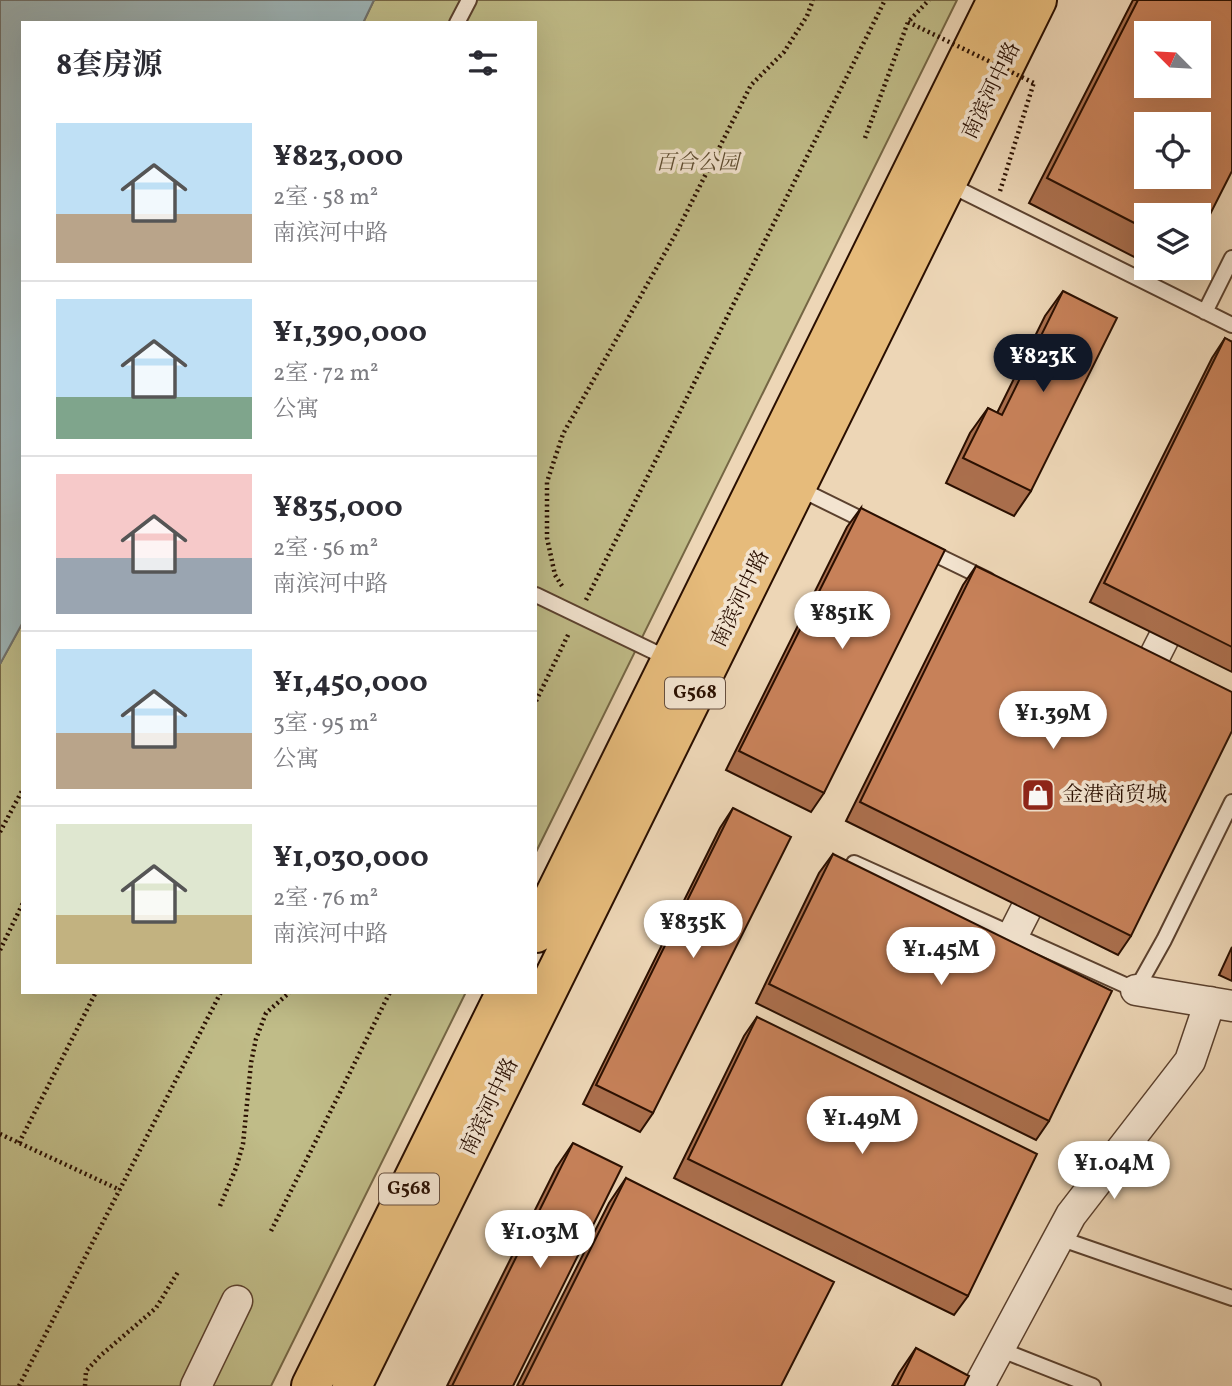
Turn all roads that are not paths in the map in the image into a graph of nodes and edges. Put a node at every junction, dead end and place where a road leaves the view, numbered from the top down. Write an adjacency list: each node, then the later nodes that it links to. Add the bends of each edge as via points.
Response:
1 (469, 0): 4 (lane)
2 (997, 0): 15 (highway, 南滨河中路 / G568)
3 (1037, 0): 5 (highway, 南滨河中路 / G568)
4 (458, 21)
5 (947, 183): 7 (lane); 9 (highway, 南滨河中路 / G568)
6 (1232, 258): 7 (lane)
7 (1205, 312): 8 (lane)
8 (1232, 325)
9 (796, 488): 10 (lane); 31 (highway, 南滨河中路 / G568)
10 (882, 529)
11 (907, 541): 13 (lane)
12 (1196, 574): 16 (street)
13 (1005, 588)
14 (537, 595): 15 (lane)
15 (670, 660): 20 (highway, 南滨河中路 / G568)
16 (1123, 719)
17 (1232, 802): 22 (lane)
18 (1056, 851): 21 (street)
19 (854, 863): 21 (lane)
20 (537, 931)
21 (1013, 935): 22 (lane)
22 (1136, 990): 24 (street)
23 (505, 994): 30 (highway, 南滨河中路 / G568)
24 (1221, 1004): 25 (street, via 1190,1061 1071,1215)
25 (1059, 1238): 26 (lane); 28 (street)
26 (1232, 1298)
27 (237, 1301): 29 (street)
28 (999, 1349): 32 (street); 33 (lane)
29 (196, 1386)
30 (311, 1386)
31 (352, 1386)
32 (979, 1386)
33 (1093, 1386)

